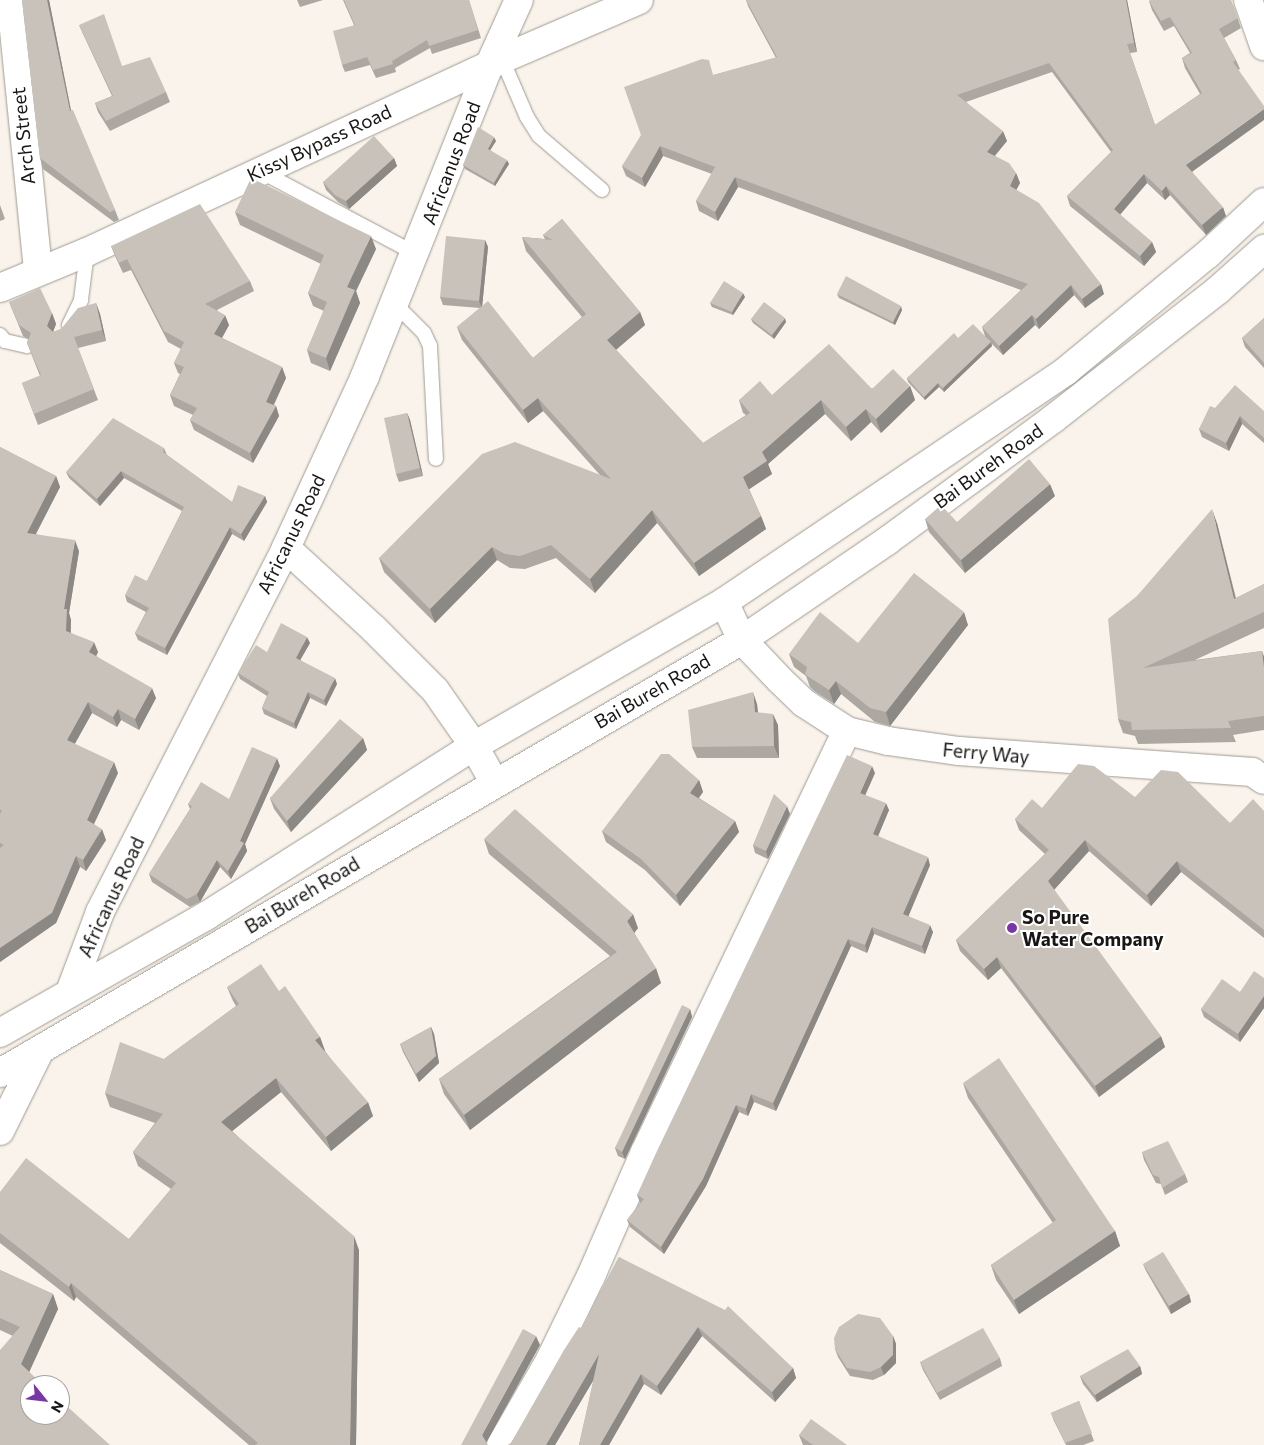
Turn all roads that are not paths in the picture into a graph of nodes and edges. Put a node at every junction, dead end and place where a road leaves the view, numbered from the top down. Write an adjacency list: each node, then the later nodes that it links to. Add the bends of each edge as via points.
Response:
1 (11, 0): 6 (main road, Arch Street)
2 (519, 0): 7 (main road, Africanus Road)
3 (639, 0): 7 (main road, Kissy Bypass Road)
4 (1248, 0): 5 (main road)
5 (1264, 46)
6 (7, 49): 14 (main road, Arch Street)
7 (496, 62): 8 (main road, Kissy Bypass Road); 9 (lane, via 539,136); 13 (main road, Africanus Road)
8 (259, 171): 12 (main road, Kissy Bypass Road); 13 (lane)
9 (602, 190)
10 (1264, 202): 22 (main road, via 1208,254 1066,371)
11 (1264, 249): 23 (main road, Bai Bureh Road, via 1218,290 1053,419 887,541)
12 (88, 252): 14 (main road, Kissy Bypass Road); 17 (lane, via 81,300 70,324)
13 (416, 254): 16 (main road, Africanus Road)
14 (38, 272): 15 (main road, Kissy Bypass Road)
15 (0, 288)
16 (395, 304): 20 (lane, via 424,333 430,346); 21 (main road, Africanus Road)
17 (59, 334)
18 (0, 335): 19 (lane, via 5,341)
19 (28, 346)
20 (436, 459)
21 (286, 548): 25 (main road, via 435,690); 28 (main road, Africanus Road, via 100,912)
22 (724, 602): 23 (main road, Ferry Way); 25 (main road)
23 (742, 640): 24 (main road, Ferry Way, via 804,703); 27 (main road, Bai Bureh Road)
24 (847, 732): 26 (main road, Ferry Way, via 959,751); 33 (main road, via 666,1107 591,1276 550,1360)
25 (474, 746): 27 (main road); 28 (main road, via 206,916)
26 (1260, 773)
27 (494, 782): 30 (main road, Bai Bureh Road)
28 (70, 992): 29 (main road)
29 (0, 1033)
30 (40, 1050): 31 (main road, Bai Bureh Road); 32 (main road)
31 (0, 1073)
32 (0, 1131)
33 (501, 1445)

